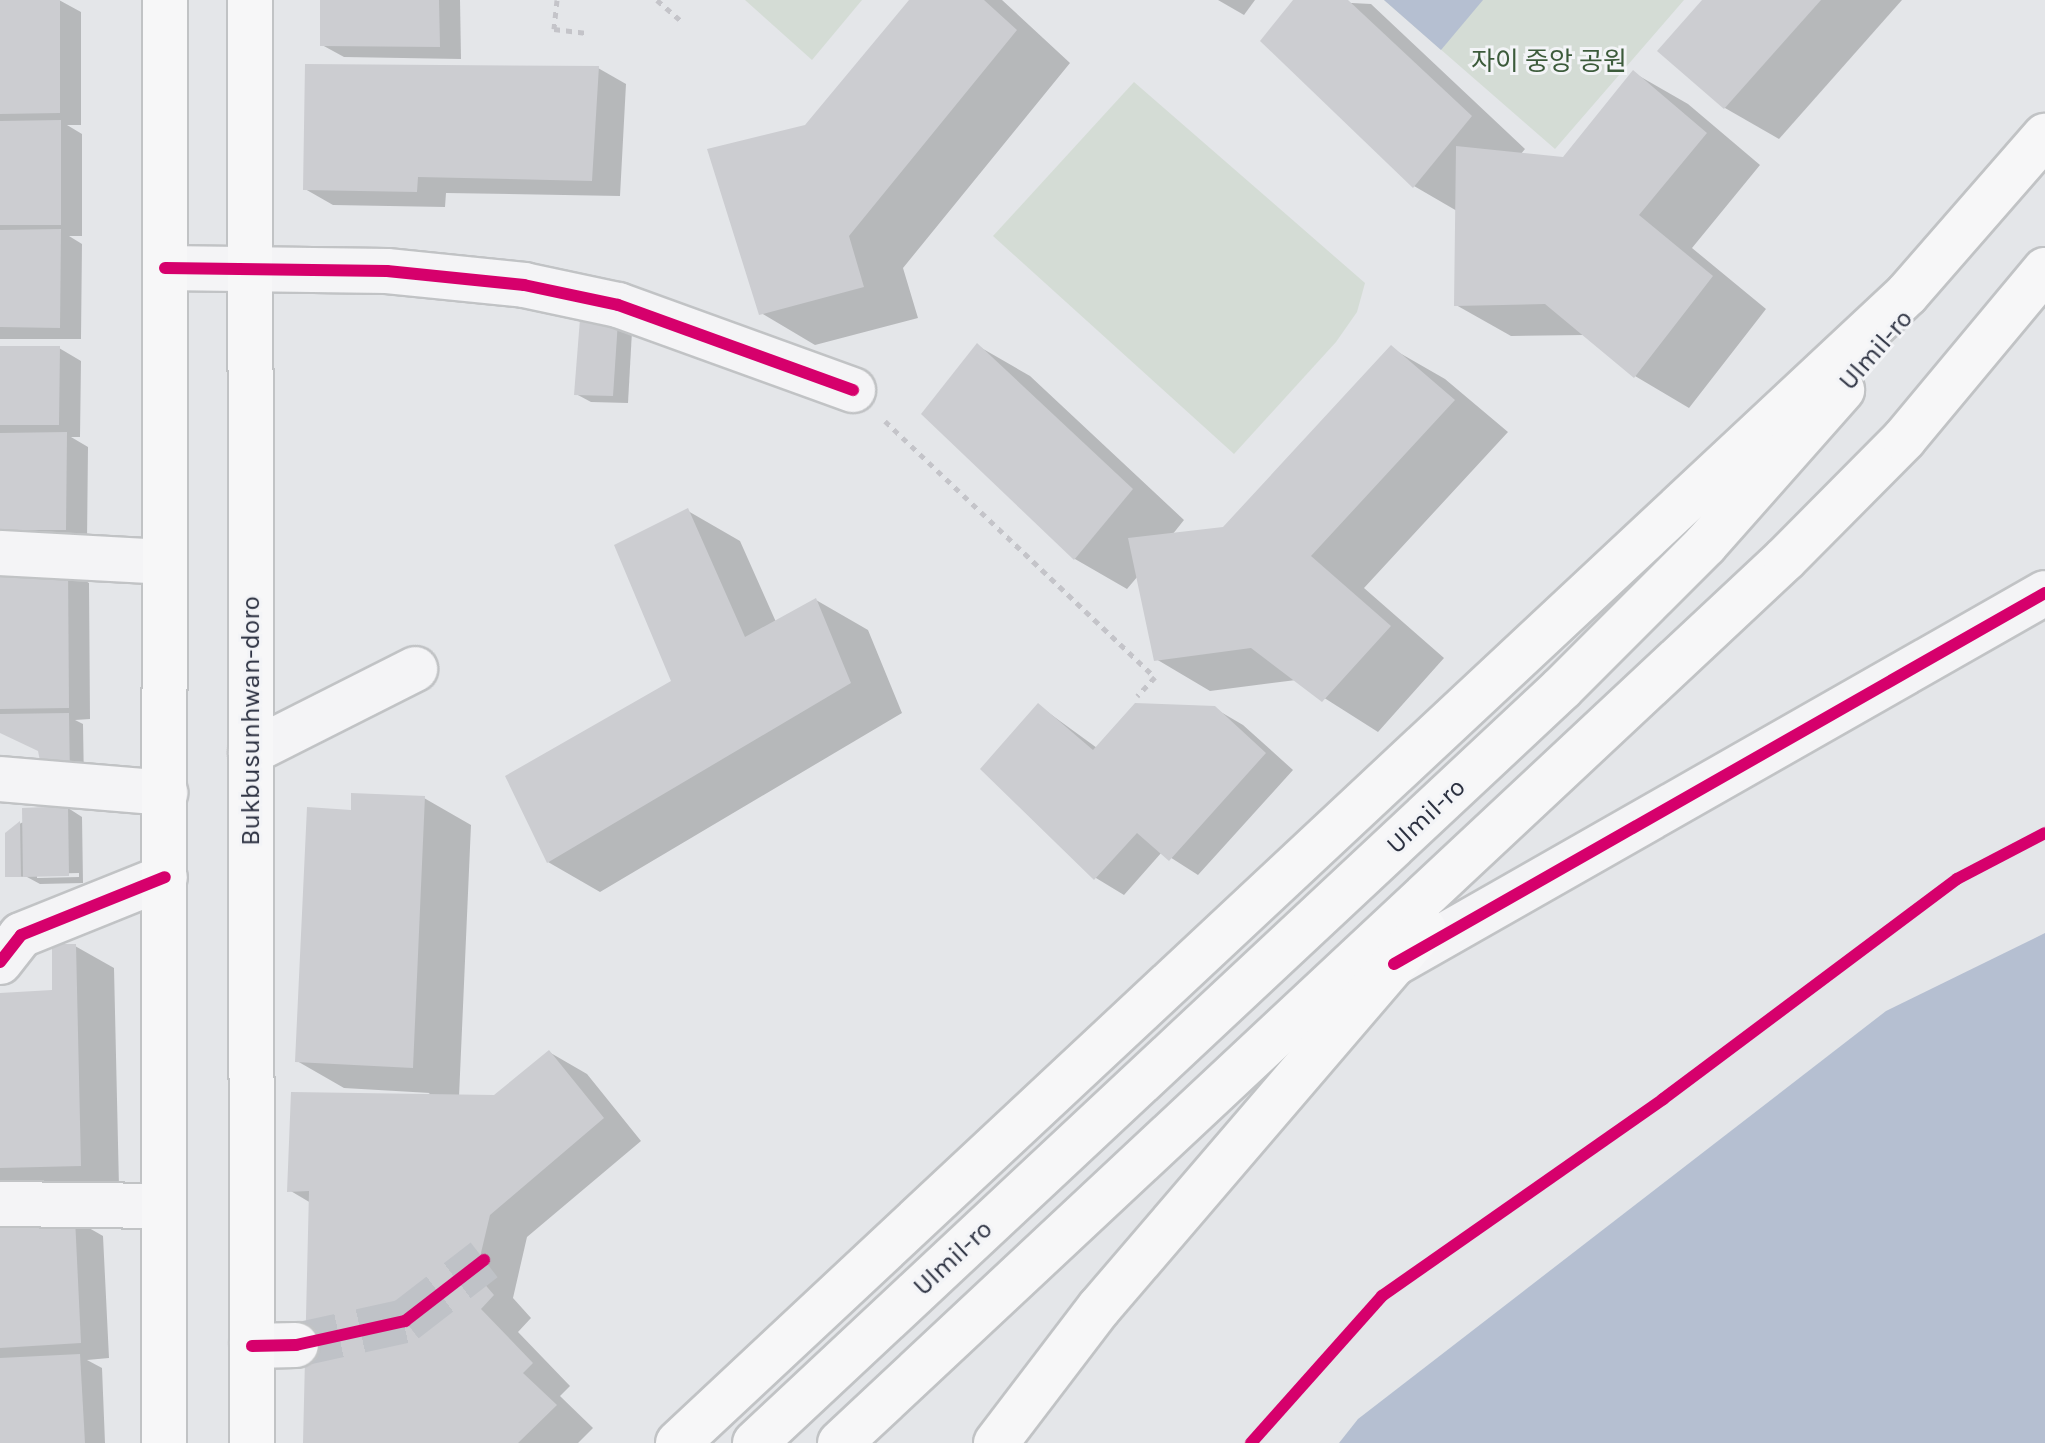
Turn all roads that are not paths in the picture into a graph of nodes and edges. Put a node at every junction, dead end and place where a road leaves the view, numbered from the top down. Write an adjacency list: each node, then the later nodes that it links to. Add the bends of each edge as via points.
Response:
1 (165, 0): 4 (main road)
2 (250, 0): 5 (main road, Bukbusunhwan-doro)
3 (2045, 138): 25 (main road, via 1907,294); 26 (main road, Ulmil-ro, via 1904,318 1694,556 1561,689)
4 (165, 268): 5 (street); 9 (main road)
5 (251, 269): 7 (street, via 387,271 524,285 618,305); 13 (main road, Bukbusunhwan-doro)
6 (2045, 270): 12 (main road, via 1904,439 1785,559)
7 (853, 390)
8 (0, 553): 9 (street)
9 (165, 562): 15 (main road)
10 (2045, 593): 18 (street)
11 (415, 669): 13 (street)
12 (1597, 732): 18 (main road); 27 (main road)
13 (251, 752): 22 (main road, Bukbusunhwan-doro)
14 (0, 779): 15 (street)
15 (165, 793): 16 (main road)
16 (165, 877): 17 (street, via 21,935); 20 (main road)
17 (0, 962)
18 (1394, 964): 28 (main road, via 1099,1308)
19 (0, 1204): 20 (street)
20 (164, 1206): 23 (main road)
21 (296, 1345): 22 (street)
22 (252, 1346): 24 (main road, Bukbusunhwan-doro)
23 (164, 1443)
24 (252, 1443)
25 (678, 1443)
26 (755, 1443)
27 (840, 1443)
28 (996, 1443)

